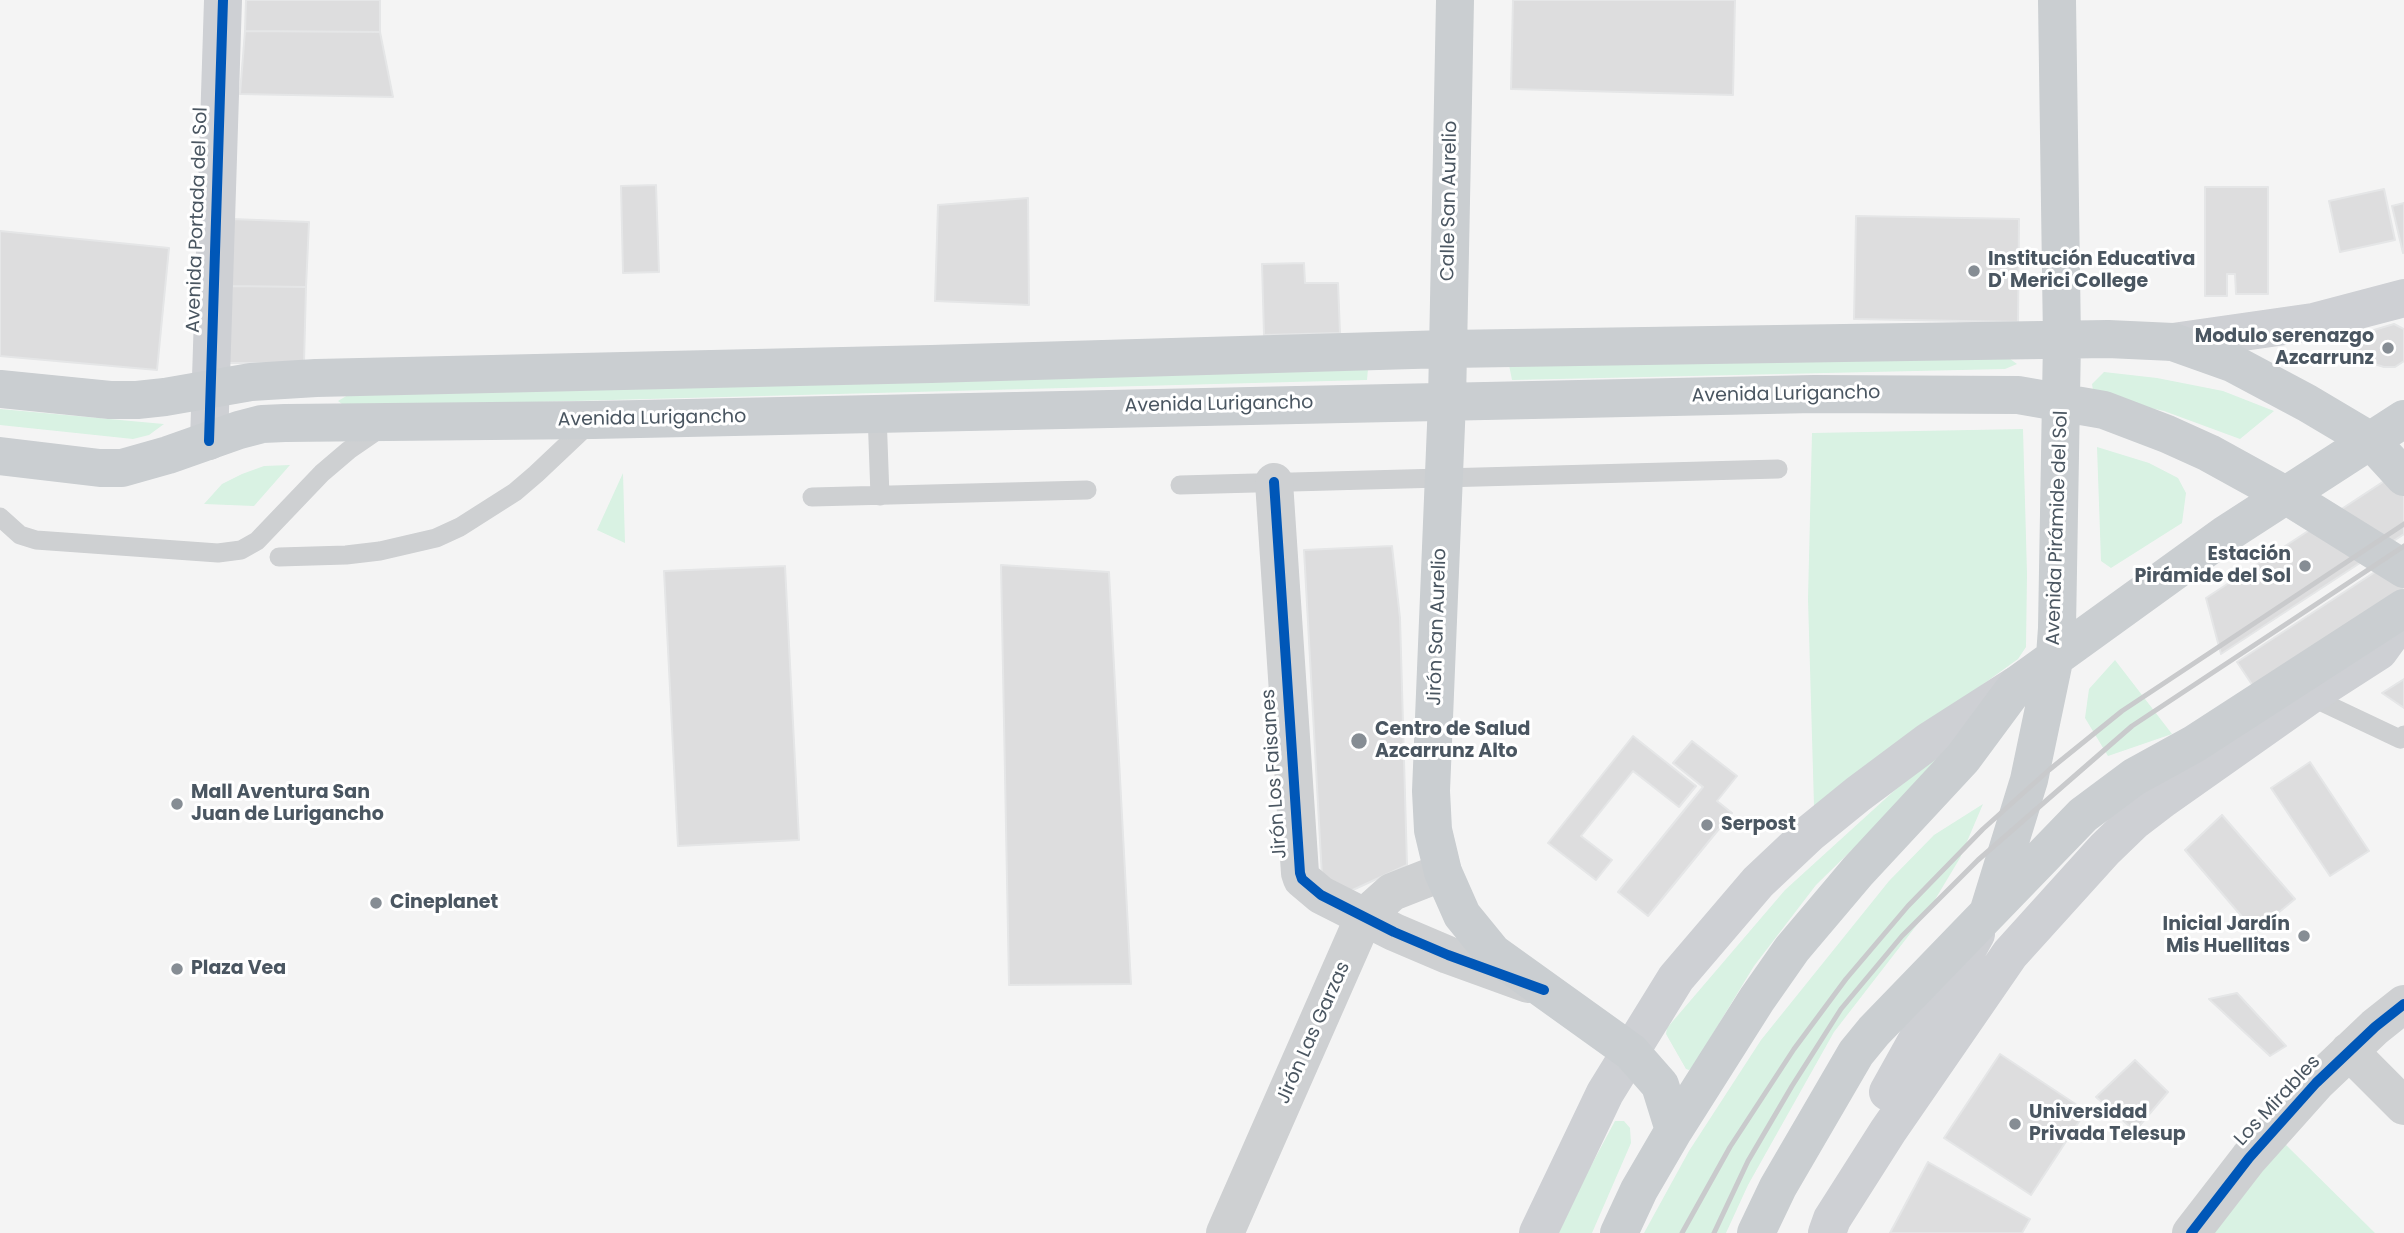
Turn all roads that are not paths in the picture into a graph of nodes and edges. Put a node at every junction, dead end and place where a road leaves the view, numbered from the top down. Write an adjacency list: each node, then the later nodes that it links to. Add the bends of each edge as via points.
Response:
1 (223, 0): 8 (main road, Avenida Portada del Sol)
2 (1455, 0): 7 (main road, Calle San Aurelio)
3 (2057, 0): 5 (main road, Avenida Pirámide del Sol)
4 (2404, 298): 6 (main road, via 2313,322)
5 (2062, 340): 6 (main road); 7 (main road); 11 (main road, Avenida Pirámide del Sol)
6 (2173, 342): 17 (main road, via 2264,379)
7 (1447, 349): 8 (main road, via 316,378); 10 (main road, Calle San Aurelio)
8 (210, 388): 9 (main road, via 137,400); 16 (main road, Avenida Portada del Sol)
9 (0, 389)
10 (1447, 401): 11 (main road, Avenida Lurigancho, via 1828,394 2018,395); 12 (main road, Avenida Lurigancho); 21 (main road, Jirón San Aurelio)
11 (2062, 401): 26 (main road, Avenida Lurigancho, via 2104,410 2167,434); 33 (main road, Avenida Pirámide del Sol)
12 (877, 413): 14 (main road, Avenida Lurigancho); 25 (lane)
13 (2404, 419): 17 (main road)
14 (593, 420): 15 (main road, Avenida Lurigancho); 29 (lane, via 514,492 436,538 346,555)
15 (389, 422): 16 (main road, Avenida Lurigancho, via 262,424); 28 (lane, via 322,473 257,541 241,550 218,553 36,540 20,535)
16 (209, 441): 18 (main road, Avenida Lurigancho, via 122,468)
17 (2371, 442): 20 (main road); 26 (main road)
18 (0, 456)
19 (1779, 469): 21 (lane)
20 (2404, 477)
21 (1444, 478): 22 (lane); 37 (main road, Jirón San Aurelio, via 1432,791 1433,830)
22 (1273, 482): 23 (lane); 39 (street, Jirón Los Faisanes, via 1300,873 1321,895)
23 (1180, 485)
24 (1087, 490): 25 (lane)
25 (880, 496): 27 (lane)
26 (2287, 496): 30 (main road, Avenida Lurigancho); 33 (main road)
27 (812, 498)
28 (0, 517)
29 (279, 556)
30 (2404, 569)
31 (2404, 608): 38 (main road, via 2194,744 2134,777 2083,815)
32 (2404, 616): 35 (main road, via 2379,651)
33 (2055, 656): 34 (main road); 38 (main road, Avenida Pirámide del Sol, via 2029,780)
34 (2017, 685): 43 (main road, via 1929,741 1858,794 1758,882 1676,978); 45 (main road, via 1955,767 1792,949)
35 (2309, 696): 36 (lane); 46 (main road, via 2133,822 2088,867 2010,954 1888,1131)
36 (2403, 739)
37 (1443, 872): 39 (street, Jirón Las Garzas, via 1392,892); 40 (main road, Jirón San Aurelio, via 1462,915 1493,953)
38 (1988, 913): 46 (main road, Avenida Pirámide del Sol, via 1873,1118); 50 (main road, via 1856,1053 1777,1187)
39 (1364, 917): 40 (street, Jirón Los Faisanes, via 1448,955); 47 (street, Jirón Las Garzas)
40 (1544, 990): 43 (main road, Jirón San Aurelio)
41 (2404, 1004): 42 (street, Los Mirables)
42 (2349, 1051): 44 (street); 51 (street, Los Mirables, via 2249,1158)
43 (1631, 1052): 45 (main road, Jirón San Aurelio, via 1660,1085); 48 (main road, via 1605,1093)
44 (2404, 1106)
45 (1674, 1130): 49 (main road)
46 (1830, 1226)
47 (1225, 1233)
48 (1538, 1233)
49 (1619, 1233)
50 (1756, 1233)
51 (2191, 1233)

